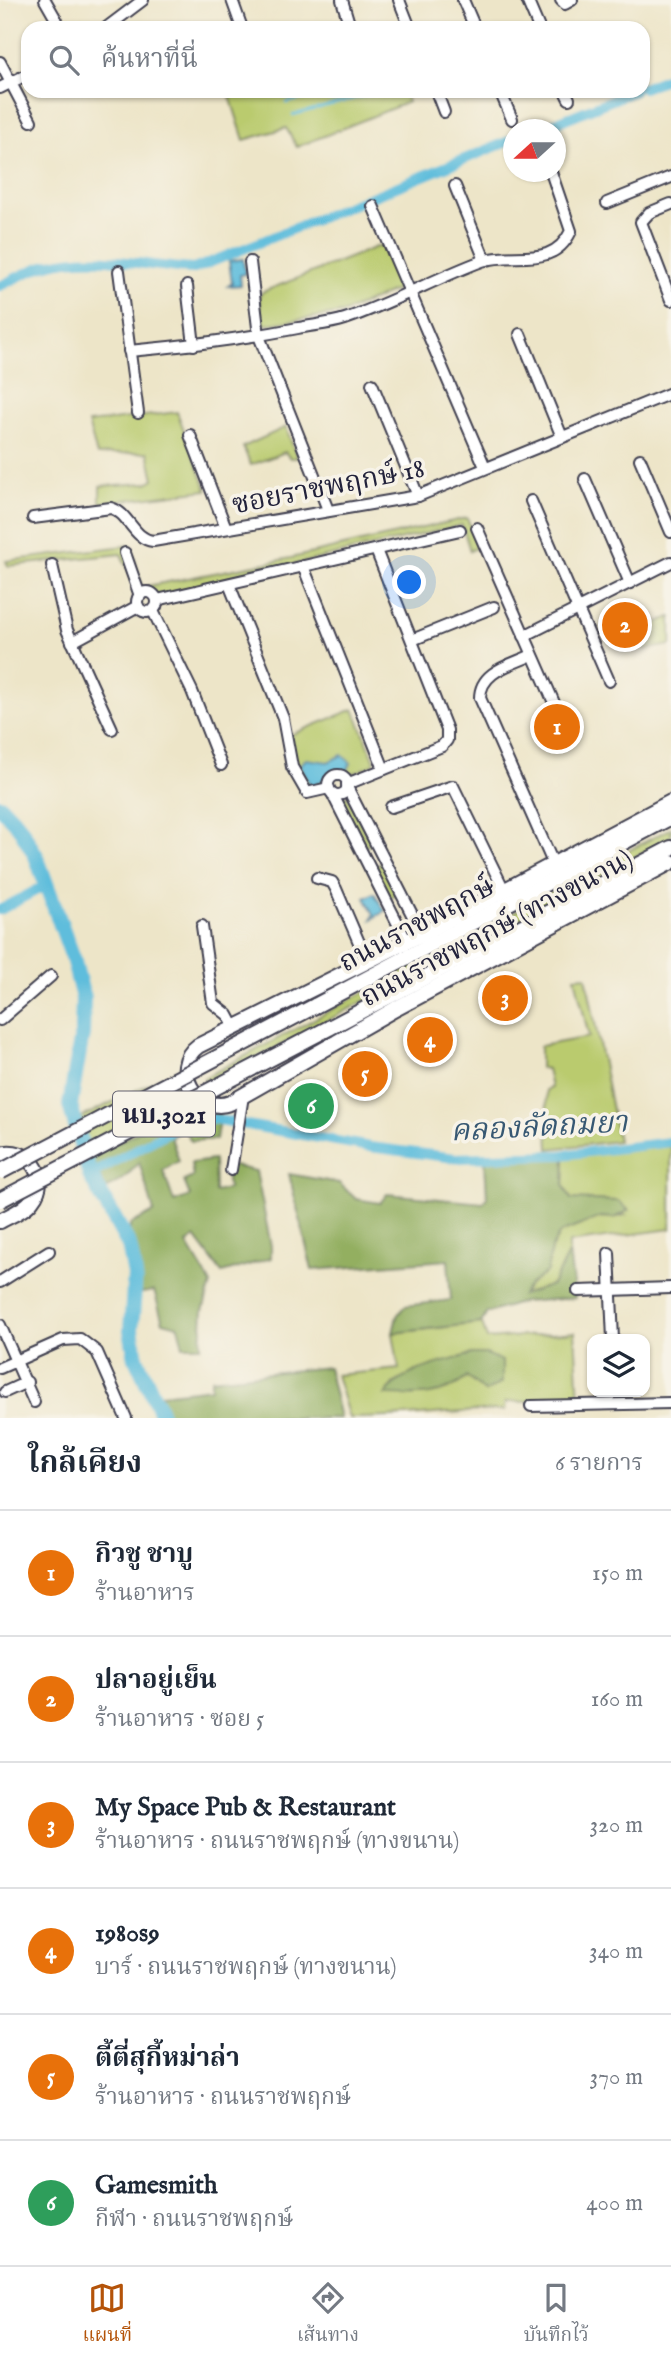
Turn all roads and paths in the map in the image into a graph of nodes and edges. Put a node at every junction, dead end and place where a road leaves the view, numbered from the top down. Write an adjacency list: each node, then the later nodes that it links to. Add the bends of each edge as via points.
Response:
1 (45, 0): 10 (street)
2 (143, 0): 11 (street)
3 (232, 0): 12 (street)
4 (342, 0): 13 (street)
5 (399, 0): 14 (street)
6 (463, 0): 15 (street)
7 (527, 0): 16 (street)
8 (561, 0): 9 (street, via 565,4)
9 (572, 0)
10 (57, 21)
11 (115, 21)
12 (240, 21)
13 (348, 21)
14 (407, 21)
15 (472, 21)
16 (535, 21)
17 (0, 62): 19 (street)
18 (21, 78): 19 (street)
19 (5, 86): 24 (street)
20 (439, 98): 22 (street)
21 (503, 98): 23 (street)
22 (444, 112)
23 (512, 119)
24 (31, 121)
25 (671, 177): 28 (street)
26 (555, 182): 31 (street, via 570,219 568,238 534,259 510,255)
27 (455, 186): 31 (street)
28 (607, 203)
29 (671, 204): 36 (street, via 649,213 641,222)
30 (373, 206): 35 (street)
31 (485, 260): 35 (street)
32 (250, 262): 38 (street)
33 (119, 271): 40 (street)
34 (187, 286): 39 (street)
35 (411, 291): 38 (street, via 342,320); 47 (street)
36 (671, 300)
37 (520, 334): 45 (street)
38 (259, 336): 39 (street); 51 (street)
39 (194, 345): 40 (street)
40 (130, 351): 43 (street)
41 (372, 384): 49 (street)
42 (671, 393): 45 (street, ซอยราชพฤกษ์ 18)
43 (138, 413)
44 (190, 435): 53 (street)
45 (562, 437): 47 (street, ซอยราชพฤกษ์ 18)
46 (640, 459): 56 (street)
47 (485, 467): 49 (street, ซอยราชพฤกษ์ 18)
48 (585, 479): 62 (street)
49 (418, 496): 51 (street, ซอยราชพฤกษ์ 18)
50 (531, 500): 67 (street)
51 (328, 510): 53 (street, ซอยราชพฤกษ์ 18)
52 (33, 518): 53 (street, ซอยราชพฤกษ์ 18, via 116,509 148,541)
53 (226, 528)
54 (477, 528): 68 (street)
55 (460, 530): 57 (street)
56 (671, 532)
57 (376, 550): 61 (street); 69 (street)
58 (125, 553): 64 (street)
59 (671, 562): 62 (street)
60 (52, 565): 70 (street)
61 (303, 566): 63 (street); 76 (street)
62 (630, 583): 67 (street)
63 (229, 584): 65 (street); 78 (street, via 283,718 300,787 307,793)
64 (139, 601): 65 (street, via 143,611); 65 (street, via 150,592); 70 (street)
65 (155, 606): 75 (street)
66 (494, 607): 69 (street)
67 (577, 609): 68 (street); 72 (street)
68 (524, 635): 71 (street)
69 (412, 640): 76 (street, via 447,740)
70 (72, 642): 74 (street)
71 (532, 655): 73 (street); 87 (street, via 491,674 482,682 480,698)
72 (609, 681)
73 (555, 705)
74 (112, 729)
75 (221, 765)
76 (384, 769): 77 (street)
77 (347, 786): 78 (street, via 341,794); 78 (street, via 342,776 336,776 329,781); 82 (street)
78 (330, 790): 84 (street)
79 (671, 802): 87 (main road, ถนนราชพฤกษ์ (ทางขนาน))
80 (391, 807): 91 (street, via 453,786)
81 (671, 817): 98 (main road, ถนนราชพฤกษ์ / นบ.3021)
82 (377, 846): 84 (street); 85 (street)
83 (671, 848): 95 (main road, ถนนราชพฤกษ์ / นบ.3021)
84 (363, 853): 88 (street)
85 (383, 858): 88 (street); 93 (street)
86 (671, 862): 89 (main road, ถนนราชพฤกษ์ (ทางขนาน))
87 (553, 863): 91 (main road, ถนนราชพฤกษ์ (ทางขนาน))
88 (369, 866): 94 (street)
89 (648, 874): 95 (main road, via 633,877 482,954); 102 (main road, ถนนราชพฤกษ์ (ทางขนาน))
90 (317, 878): 96 (street, via 336,888)
91 (503, 890): 93 (main road, ถนนราชพฤกษ์ (ทางขนาน))
92 (202, 926): 101 (street, via 213,1003)
93 (422, 934): 94 (main road, ถนนราชพฤกษ์ (ทางขนาน))
94 (407, 942): 96 (main road, ถนนราชพฤกษ์ (ทางขนาน)); 98 (main road)
95 (465, 956): 107 (main road, ถนนราชพฤกษ์ / นบ.3021, bridge)
96 (367, 961): 99 (main road, ถนนราชพฤกษ์ (ทางขนาน))
97 (51, 976): 100 (street)
98 (358, 980): 106 (main road, ถนนราชพฤกษ์ / นบ.3021, bridge)
99 (323, 984): 101 (main road, ถนนราชพฤกษ์)
100 (0, 1020)
101 (235, 1028): 103 (main road, ถนนราชพฤกษ์, via 191,1051 185,1073 194,1093 209,1104 223,1106)
102 (345, 1037): 103 (main road, ถนนราชพฤกษ์)
103 (243, 1096): 105 (street)
104 (0, 1154): 108 (main road, via 16,1152 32,1161 39,1184 28,1206)
105 (231, 1170)
106 (0, 1172)
107 (0, 1200)
108 (0, 1221)
109 (49, 1251): 111 (street)
110 (609, 1253): 113 (street)
111 (0, 1282)
112 (671, 1288): 113 (street)
113 (609, 1290): 114 (street); 116 (street)
114 (578, 1291)
115 (0, 1325): 117 (street)
116 (612, 1334)
117 (18, 1359): 118 (street); 119 (street); 124 (street, via 63,1340 90,1344 103,1362)
118 (0, 1368)
119 (27, 1382): 120 (street); 121 (street)
120 (5, 1392)
121 (34, 1402)
122 (671, 1403): 123 (street)
123 (531, 1406)
124 (126, 1418)

